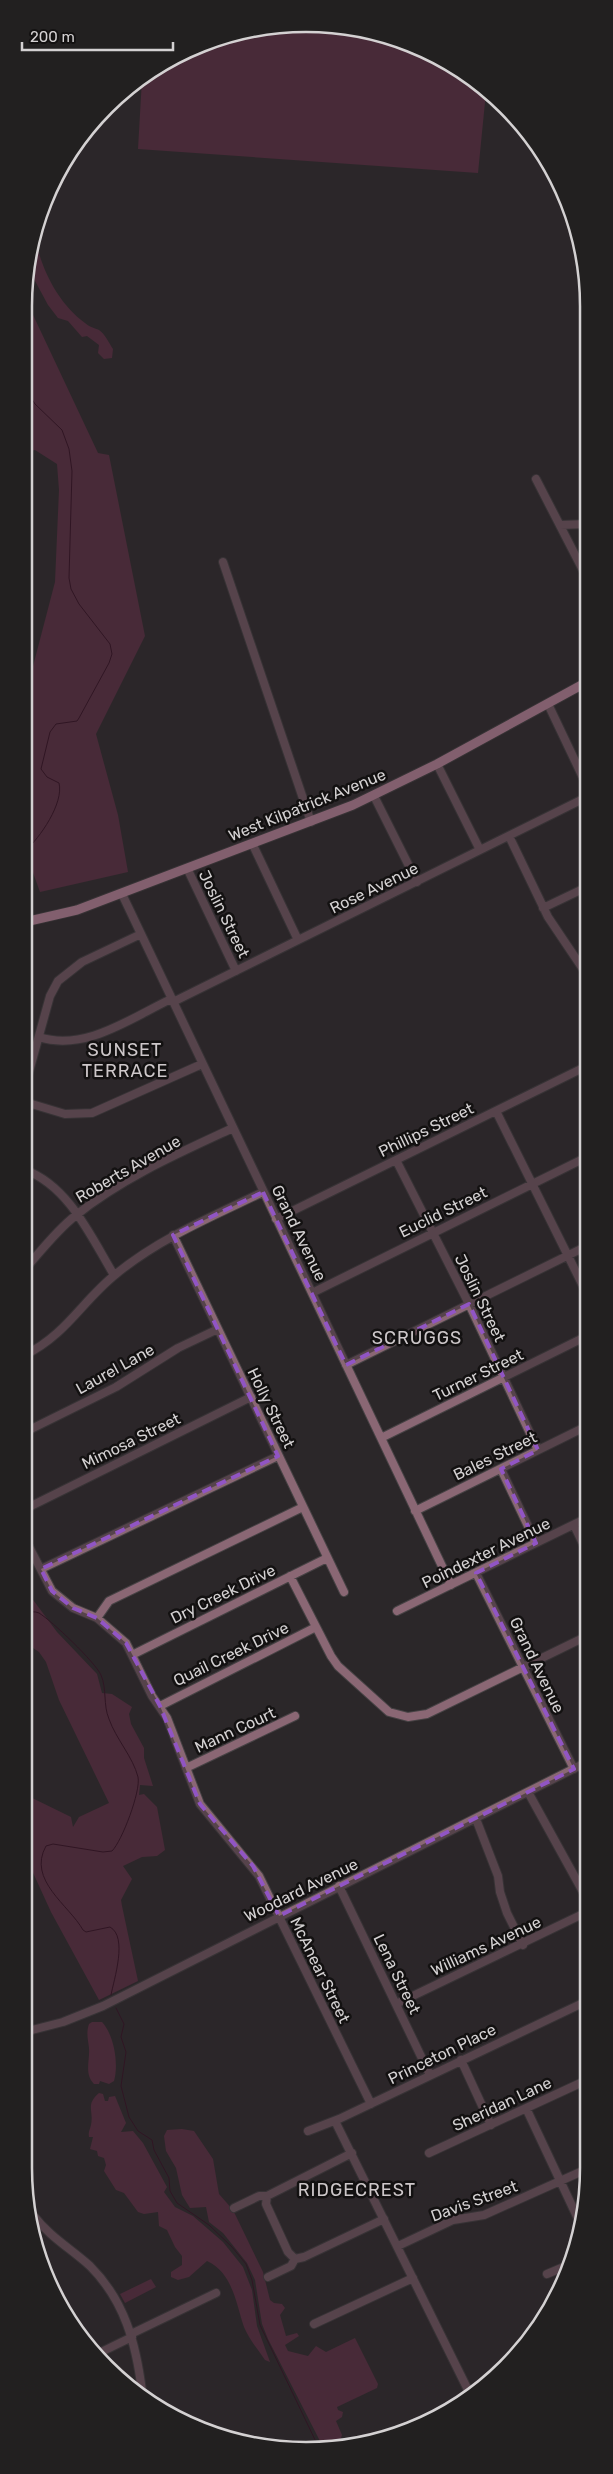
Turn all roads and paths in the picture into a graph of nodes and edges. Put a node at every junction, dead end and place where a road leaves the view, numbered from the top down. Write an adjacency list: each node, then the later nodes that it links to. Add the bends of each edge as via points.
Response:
1 (536, 479): 3 (street)
2 (580, 524): 3 (street)
3 (560, 525): 5 (street)
4 (223, 562): 12 (street)
5 (580, 564)
6 (580, 686): 7 (main road, West Kilpatrick Avenue)
7 (548, 704): 8 (main road, West Kilpatrick Avenue); 9 (street)
8 (437, 764): 10 (main road, West Kilpatrick Avenue); 15 (street)
9 (580, 771)
10 (374, 796): 12 (main road, West Kilpatrick Avenue); 17 (street)
11 (580, 800): 13 (street, Rose Avenue)
12 (311, 822): 14 (main road, West Kilpatrick Avenue)
13 (509, 836): 15 (street, Rose Avenue); 20 (street)
14 (252, 844): 16 (main road, West Kilpatrick Avenue); 23 (street)
15 (480, 850): 17 (street, Rose Avenue)
16 (187, 868): 19 (main road, West Kilpatrick Avenue); 25 (street, Joslin Street)
17 (417, 882): 23 (street, Rose Avenue)
18 (580, 890): 20 (street)
19 (122, 894): 21 (main road, West Kilpatrick Avenue, via 77,910); 22 (street, Grand Avenue)
20 (543, 908): 24 (street)
21 (32, 920)
22 (141, 934): 26 (street, Grand Avenue); 27 (street, via 82,962 65,974 50,996)
23 (298, 940): 25 (street, Rose Avenue)
24 (580, 964)
25 (236, 971): 26 (street, Rose Avenue)
26 (172, 1001): 27 (street, Rose Avenue, via 82,1041 62,1042); 29 (street, Grand Avenue)
27 (39, 1037): 28 (street)
28 (32, 1062)
29 (202, 1064): 31 (street, via 92,1113 65,1114); 33 (street, Grand Avenue)
30 (580, 1069): 32 (street, Phillips Street)
31 (32, 1104)
32 (496, 1111): 34 (street, Phillips Street); 37 (street)
33 (233, 1128): 38 (street, Grand Avenue); 39 (street, Roberts Avenue, via 162,1162)
34 (396, 1160): 40 (street, Phillips Street); 41 (street, Joslin Street)
35 (580, 1160): 37 (street, Euclid Street)
36 (32, 1174): 39 (street, via 55,1188)
37 (532, 1184): 41 (street, Euclid Street); 44 (street)
38 (264, 1192): 40 (street, Grand Avenue); 42 (street)
39 (76, 1215): 45 (street, Roberts Avenue); 46 (street)
40 (276, 1219): 48 (street, Grand Avenue)
41 (432, 1233): 48 (street, Euclid Street); 49 (street, Joslin Street)
42 (173, 1235): 46 (street); 50 (street, Holly Street)
43 (580, 1249): 44 (street)
44 (568, 1255): 47 (street); 49 (street)
45 (32, 1262)
46 (114, 1275): 52 (street, via 57,1335)
47 (580, 1280)
48 (312, 1293): 53 (street, Grand Avenue)
49 (469, 1304): 53 (street); 54 (street, Joslin Street)
50 (218, 1329): 55 (street, Holly Street); 56 (street, Laurel Lane, via 178,1348 116,1387)
51 (580, 1339): 54 (street, Turner Street)
52 (32, 1351)
53 (346, 1365): 58 (street, Grand Avenue)
54 (503, 1377): 58 (street, Turner Street); 59 (street, Joslin Street)
55 (250, 1397): 60 (street, Holly Street); 62 (street, Mimosa Street)
56 (32, 1429)
57 (580, 1429): 59 (street, Bales Street)
58 (380, 1438): 64 (street, Grand Avenue)
59 (538, 1450): 61 (street, Bales Street)
60 (278, 1456): 63 (street, Holly Street); 71 (street)
61 (500, 1469): 64 (street, Bales Street); 68 (street)
62 (32, 1506)
63 (303, 1507): 70 (street, Holly Street); 77 (street, via 109,1601)
64 (415, 1511): 74 (street, Grand Avenue)
65 (580, 1522): 66 (street, Poindexter Avenue)
66 (574, 1525): 67 (street); 68 (street, Poindexter Avenue)
67 (580, 1537)
68 (536, 1543): 72 (street, Poindexter Avenue)
69 (32, 1553): 71 (street, McAnear Street)
70 (327, 1558): 73 (street, Dry Creek Drive); 75 (street, Holly Street)
71 (41, 1569): 77 (street, McAnear Street, via 52,1591 73,1608)
72 (476, 1572): 74 (street, Poindexter Avenue); 81 (street, Grand Avenue)
73 (290, 1576): 78 (street); 80 (street, Dry Creek Drive)
74 (450, 1585): 76 (street, Poindexter Avenue)
75 (344, 1592)
76 (397, 1612)
77 (98, 1618): 80 (street, McAnear Street, via 126,1644)
78 (316, 1627): 81 (street, via 334,1662 382,1707 398,1716 427,1714); 82 (street, Quail Creek Drive)
79 (580, 1640): 81 (street)
80 (132, 1655): 82 (street, McAnear Street)
81 (523, 1668): 86 (street, Grand Avenue)
82 (160, 1706): 85 (street, McAnear Street)
83 (295, 1716): 85 (street, Mann Court)
84 (580, 1766): 86 (street, Woodard Avenue)
85 (186, 1768): 91 (street, McAnear Street, via 200,1804 253,1866)
86 (574, 1769): 87 (street, Woodard Avenue)
87 (528, 1792): 88 (street, Woodard Avenue); 90 (street)
88 (476, 1819): 89 (street, Woodard Avenue); 93 (street, via 498,1876 507,1913)
89 (339, 1886): 91 (street, Woodard Avenue); 95 (street, Lena Street)
90 (580, 1886)
91 (279, 1916): 96 (street, Woodard Avenue, via 103,2006); 100 (street, McAnear Street)
92 (580, 1916): 93 (street, Williams Avenue)
93 (523, 1945): 95 (street, Williams Avenue)
94 (580, 2003): 97 (street, Princeton Place)
95 (396, 2004): 98 (street, Lena Street)
96 (32, 2030)
97 (461, 2060): 98 (street, Princeton Place); 103 (street)
98 (430, 2074): 100 (street, Princeton Place)
99 (580, 2083): 101 (street, Sheridan Lane)
100 (371, 2104): 102 (street, Princeton Place)
101 (526, 2108): 103 (street, Sheridan Lane); 108 (street)
102 (335, 2120): 104 (street, Princeton Place); 105 (street)
103 (491, 2125): 106 (street, Sheridan Lane)
104 (308, 2131)
105 (352, 2153): 109 (street); 112 (street)
106 (430, 2153)
107 (580, 2172): 108 (street, Davis Street)
108 (561, 2181): 111 (street); 114 (street, Davis Street, via 484,2215 453,2220)
109 (267, 2196): 110 (street, via 259,2196); 115 (street, via 266,2204 288,2252)
110 (234, 2208)
111 (576, 2215)
112 (384, 2219): 114 (street); 115 (street, via 304,2258)
113 (38, 2221): 122 (street, via 103,2281 120,2307)
114 (398, 2246): 119 (street)
115 (295, 2259): 118 (street, via 291,2266)
116 (562, 2268): 117 (street)
117 (547, 2274)
118 (268, 2277)
119 (413, 2278): 121 (street); 125 (street)
120 (216, 2293): 122 (street)
121 (314, 2324)
122 (132, 2335): 123 (street); 124 (street)
123 (103, 2351)
124 (141, 2386)
125 (468, 2389)

